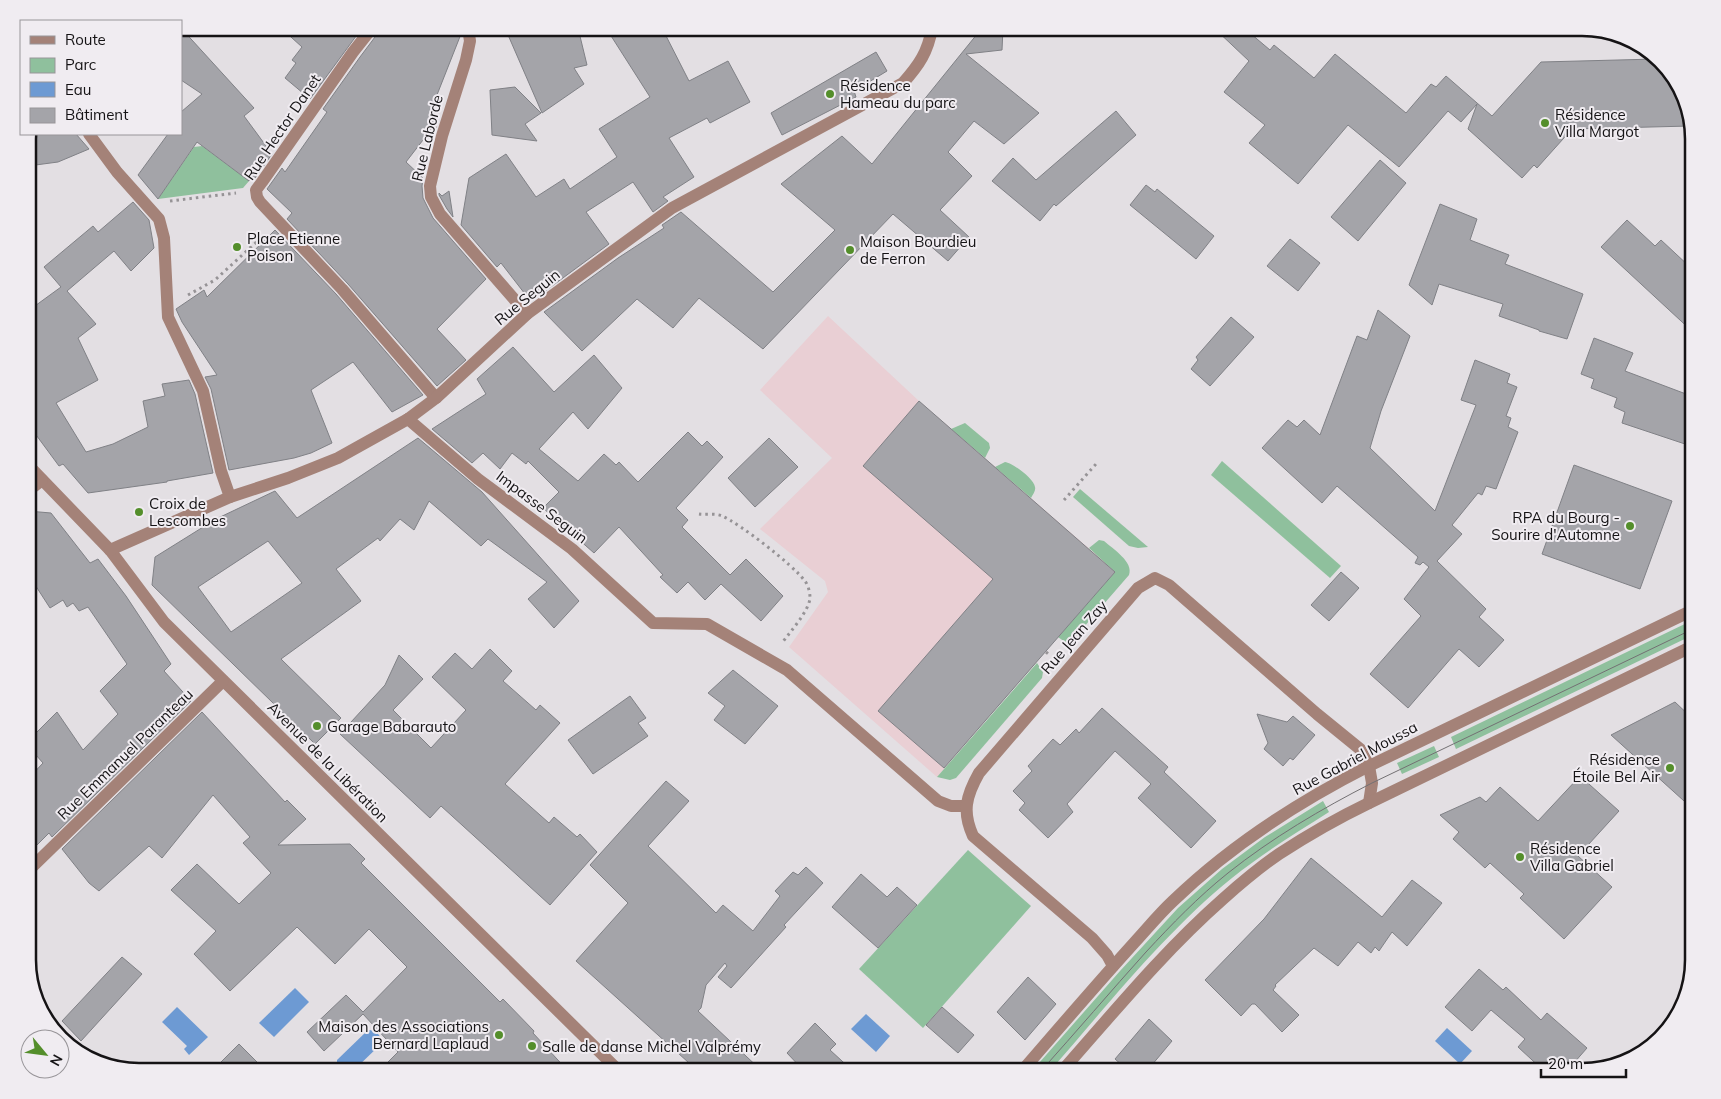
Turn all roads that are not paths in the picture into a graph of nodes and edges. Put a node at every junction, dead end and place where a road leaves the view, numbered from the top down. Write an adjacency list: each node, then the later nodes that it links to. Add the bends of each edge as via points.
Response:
1 (366, 36): 6 (street, Rue Hector Danet, via 256,190 257,197)
2 (469, 36): 5 (street, Rue Laborde, via 430,186 431,198 440,214)
3 (930, 36): 5 (street, Rue Seguin, via 918,66 903,83 672,208)
4 (89, 135): 11 (street, via 159,220 164,238 168,317 203,391)
5 (527, 314): 6 (street, Rue Seguin)
6 (436, 398): 7 (street, Rue Seguin)
7 (408, 419): 11 (street, Rue Seguin, via 338,458); 18 (street, Impasse Seguin, via 478,479 572,549 653,623 707,624 772,661 787,670 938,801 951,806)
8 (36, 474): 9 (street, Avenue de la Libération)
9 (42, 480): 10 (street); 12 (street, Avenue de la Libération)
10 (36, 485)
11 (230, 497): 12 (street, Rue Seguin)
12 (110, 550): 15 (street, Avenue de la Libération, via 164,622)
13 (1685, 614): 16 (street, Rue Gabriel Moussa)
14 (1685, 650): 17 (street)
15 (223, 681): 19 (street, Rue Emmanuel Paranteau); 21 (street, Avenue de la Libération)
16 (1369, 766): 17 (street, Rue Jean Zay, via 1372,783); 18 (street, Rue Jean Zay, via 1360,749 1169,585 1155,578 1138,588 979,773 969,791); 20 (street, Rue Gabriel Moussa, via 1318,793 1218,861 1172,901)
17 (1369, 803): 23 (street, via 1278,854 1223,899 1158,962)
18 (966, 806): 20 (street, Rue Jean Zay, via 968,825 974,836 1092,938)
19 (36, 863)
20 (1113, 966): 22 (street, Rue Gabriel Moussa)
21 (610, 1063)
22 (1030, 1063)
23 (1070, 1063)

